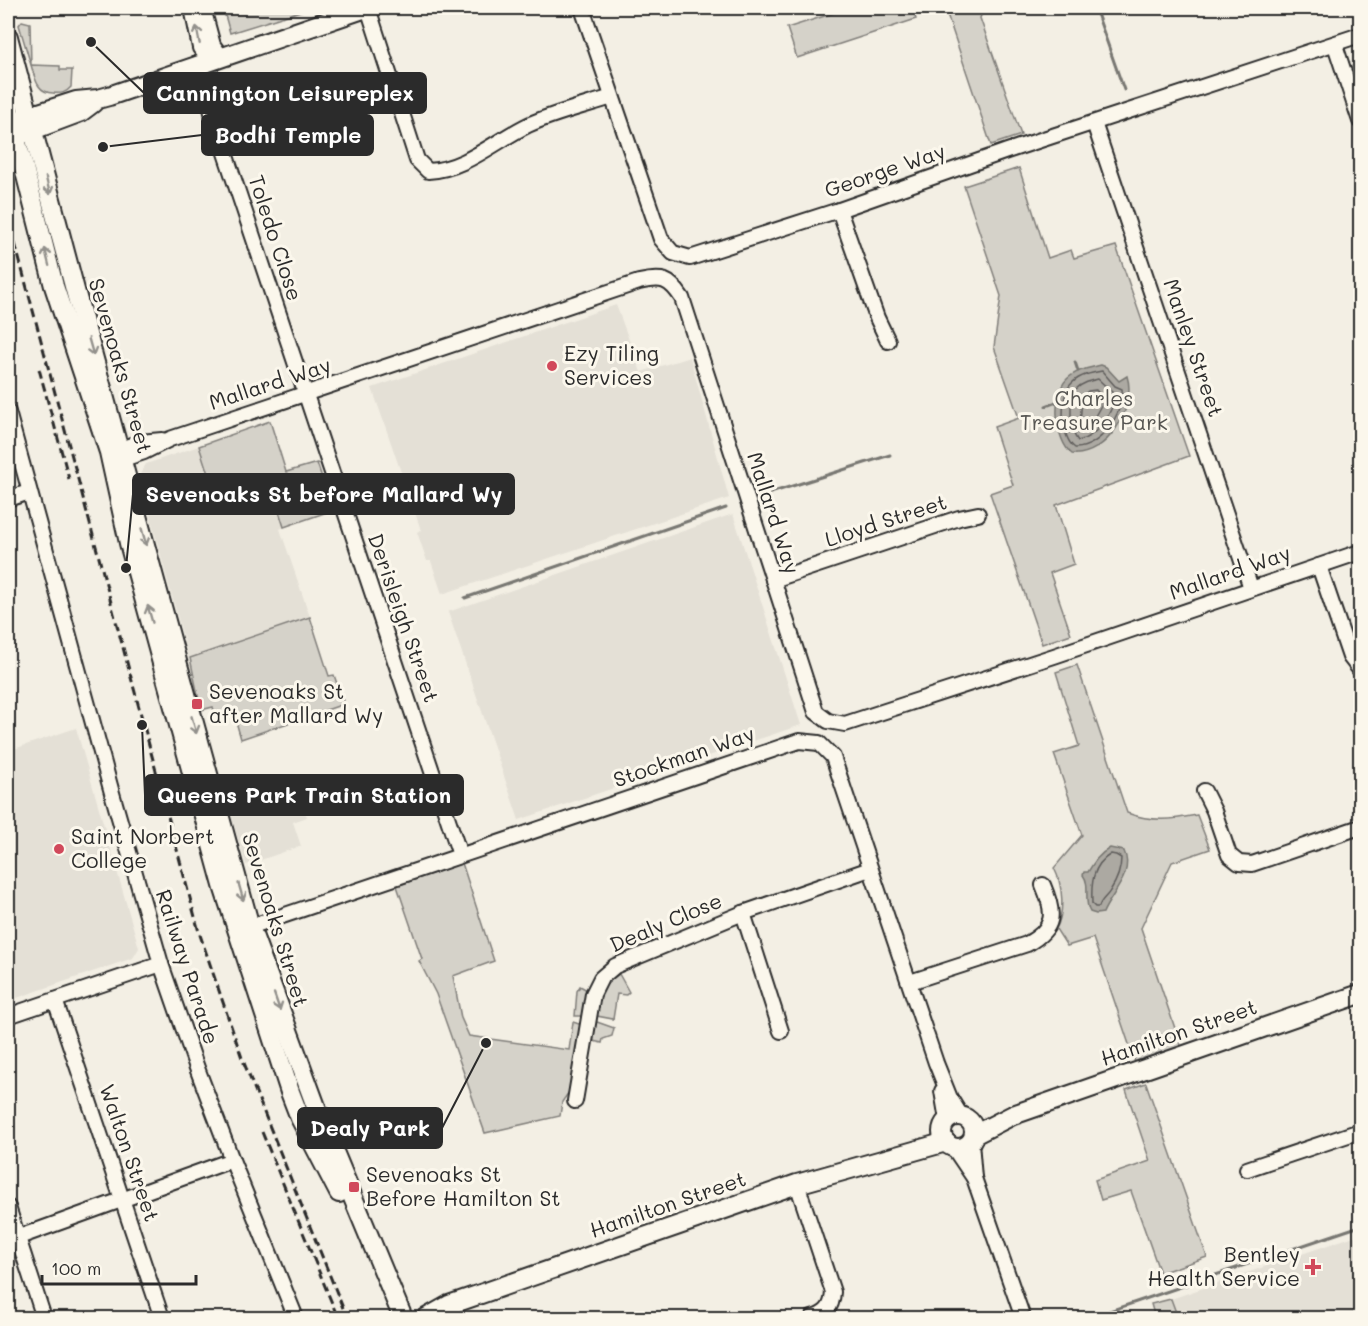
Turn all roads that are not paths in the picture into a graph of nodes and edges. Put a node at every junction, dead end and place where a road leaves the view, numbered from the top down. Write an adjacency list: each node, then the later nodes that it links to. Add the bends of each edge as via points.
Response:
1 (192, 8): 8 (street, one-way to 1, via 200,48)
2 (203, 8): 8 (street)
3 (367, 8): 8 (main road); 10 (street, via 417,160 428,171 443,170 477,156 530,124)
4 (582, 8): 10 (street, George Way)
5 (1360, 36): 7 (street, George Way)
6 (8, 37): 12 (main road, Sevenoaks Street)
7 (1335, 45): 11 (street); 13 (street, George Way)
8 (215, 58): 12 (main road, via 98,99 76,101)
9 (208, 94): 17 (street, Toledo Close)
10 (612, 97): 15 (street, George Way, via 661,239 673,253 684,258 697,257)
11 (1360, 121)
12 (32, 122): 14 (main road); 19 (main road, Sevenoaks Street, one-way to 19)
13 (1094, 123): 15 (street, George Way); 26 (street, Manley Street)
14 (10, 127): 19 (main road, Sevenoaks Street, one-way to 14, via 60,306)
15 (839, 210): 16 (street)
16 (888, 341)
17 (305, 394): 19 (street, Mallard Way, via 170,439 140,442); 25 (street, Mallard Way, via 639,282 664,280 682,298); 30 (street, Derisleigh Street)
18 (8, 412): 20 (street, Railway Parade)
19 (116, 456): 34 (main road, Sevenoaks Street, via 129,543 219,869)
20 (29, 492): 21 (street); 35 (street, Railway Parade)
21 (8, 500)
22 (978, 514): 25 (street, Lloyd Street)
23 (1360, 552): 24 (street, Mallard Way)
24 (1318, 566): 26 (street, Mallard Way); 27 (street, via 1350,657)
25 (773, 580): 26 (street, Mallard Way, via 816,712 828,721 845,723)
26 (1251, 588)
27 (1360, 670)
28 (1204, 791): 29 (street, via 1229,855 1239,863 1252,864)
29 (1360, 827)
30 (460, 855): 31 (street, Stockman Way, via 799,741 819,743 833,757); 34 (street, Stockman Way)
31 (870, 869): 33 (street, Dealy Close); 36 (street, Stockman Way)
32 (1042, 885): 36 (street, via 1052,914 1040,936 1027,944)
33 (743, 913): 40 (street); 41 (street, Dealy Close, via 615,966 601,978 593,994)
34 (245, 929): 54 (main road, Sevenoaks Street, via 300,1118)
35 (161, 964): 38 (street); 44 (street, Railway Parade)
36 (910, 982): 42 (street, Stockman Way)
37 (1360, 994): 42 (main road, Hamilton Street, via 1013,1115 983,1117)
38 (55, 1000): 39 (street); 47 (street, Walton Street)
39 (8, 1017)
40 (781, 1031)
41 (575, 1101)
42 (958, 1131): 46 (main road, Hamilton Street, via 903,1153); 57 (street, Stockman Way)
43 (1360, 1131): 45 (street)
44 (231, 1160): 47 (street); 53 (street, Railway Parade)
45 (1246, 1169)
46 (797, 1184): 50 (main road, Hamilton Street); 56 (street, via 833,1292 832,1306 823,1315)
47 (122, 1198): 49 (street); 52 (street, Walton Street)
48 (8, 1207): 49 (street)
49 (13, 1239): 51 (street)
50 (449, 1305): 54 (main road, Hamilton Street, via 424,1308); 55 (main road, Hamilton Street)
51 (44, 1318)
52 (162, 1318)
53 (296, 1318)
54 (396, 1318)
55 (426, 1318)
56 (812, 1318)
57 (1023, 1318)

